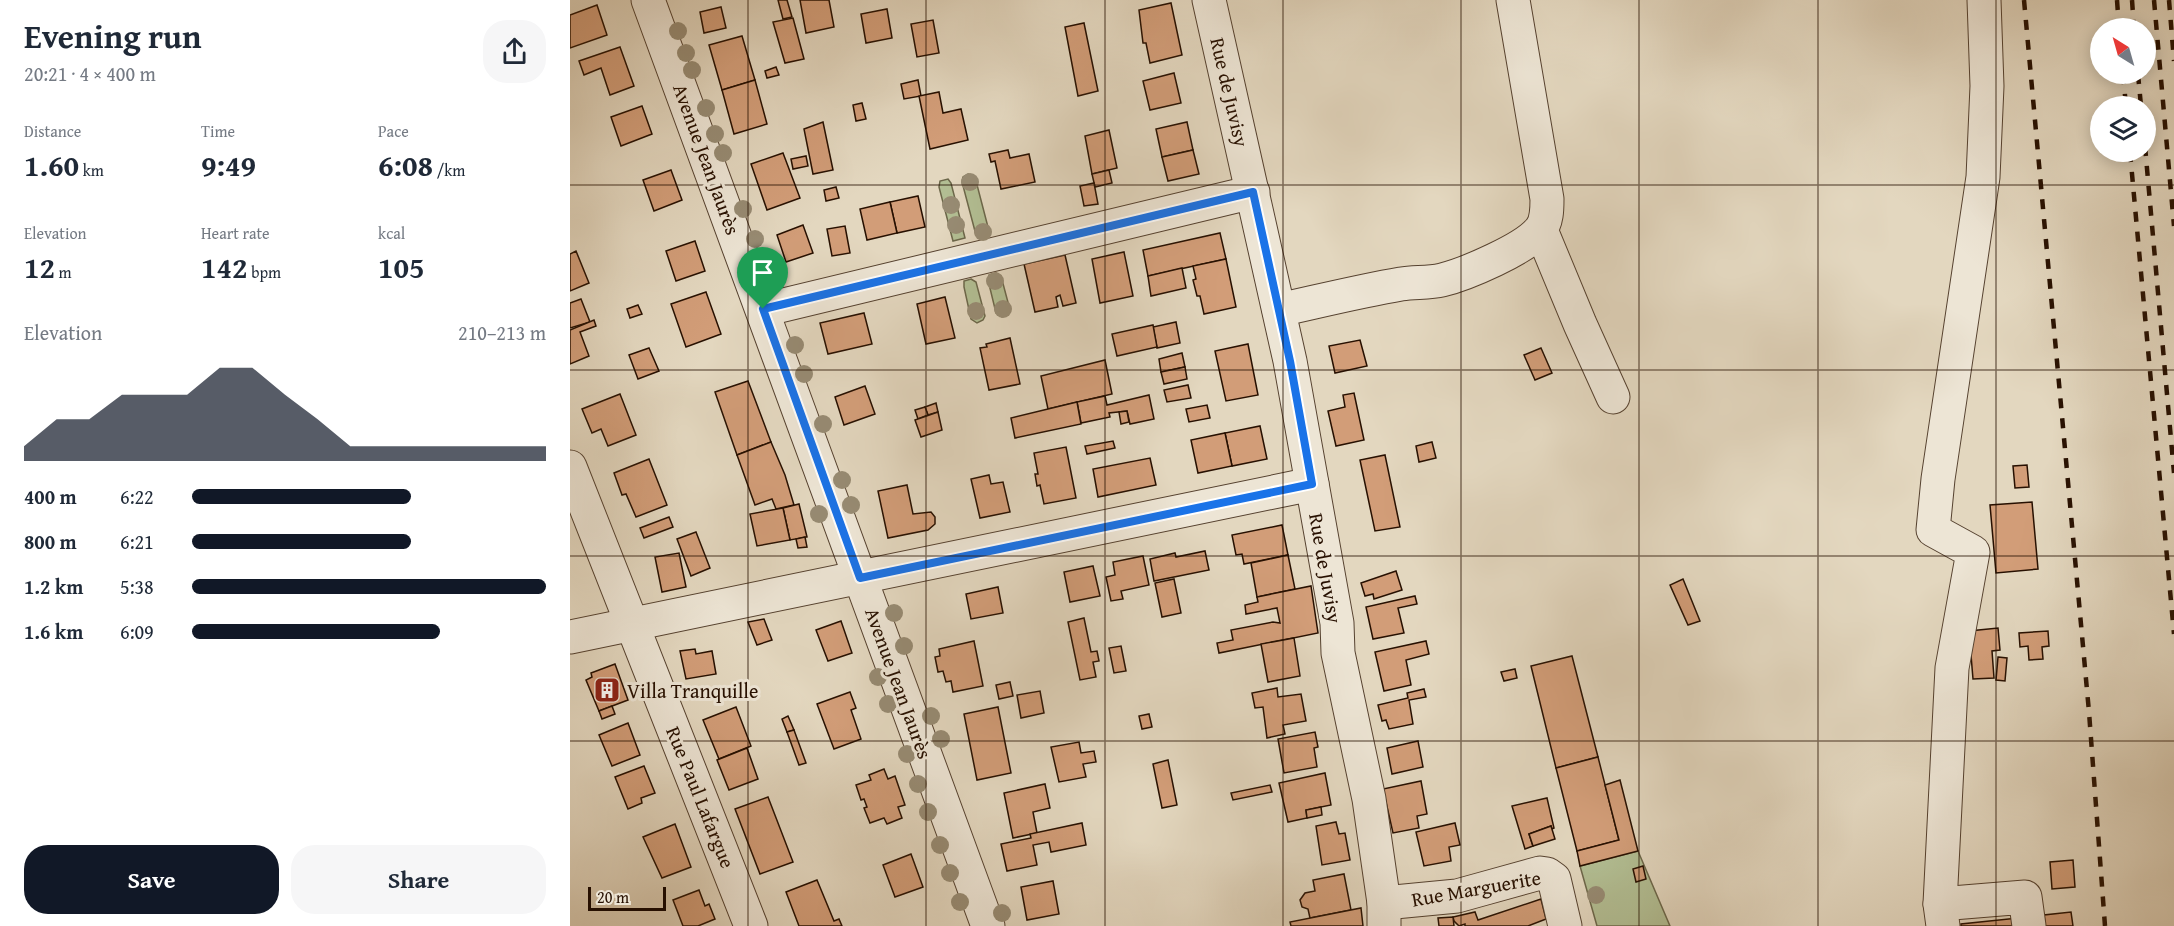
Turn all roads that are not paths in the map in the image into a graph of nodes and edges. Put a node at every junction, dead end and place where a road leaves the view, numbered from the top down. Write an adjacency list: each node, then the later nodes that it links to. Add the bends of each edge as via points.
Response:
1 (648, 0): 7 (street, Avenue Jean Jaurès)
2 (1209, 0): 5 (street, Rue de Juvisy)
3 (1513, 0): 6 (street, via 1547,199)
4 (1984, 0): 16 (street, via 1983,177 1933,530 1973,552 1952,668)
5 (1253, 192): 7 (street); 8 (street, Rue de Juvisy)
6 (1541, 230): 8 (street, via 1519,247 1441,280 1402,284); 9 (street)
7 (763, 309): 12 (street, Avenue Jean Jaurès)
8 (1279, 310): 11 (street, Rue de Juvisy)
9 (1613, 397)
10 (570, 467): 13 (street, Rue Paul Lafargue)
11 (1312, 484): 12 (street); 15 (street, Rue de Juvisy, via 1337,623 1338,653 1367,788)
12 (860, 578): 13 (street); 18 (street, Avenue Jean Jaurès)
13 (633, 625): 14 (street); 17 (street, Rue Paul Lafargue)
14 (570, 637)
15 (1384, 914): 19 (street, Rue Marguerite, via 1540,873 1554,879)
16 (1942, 915): 20 (street, via 2025,897)
17 (752, 926)
18 (988, 926)
19 (1565, 926)
20 (2029, 926)

